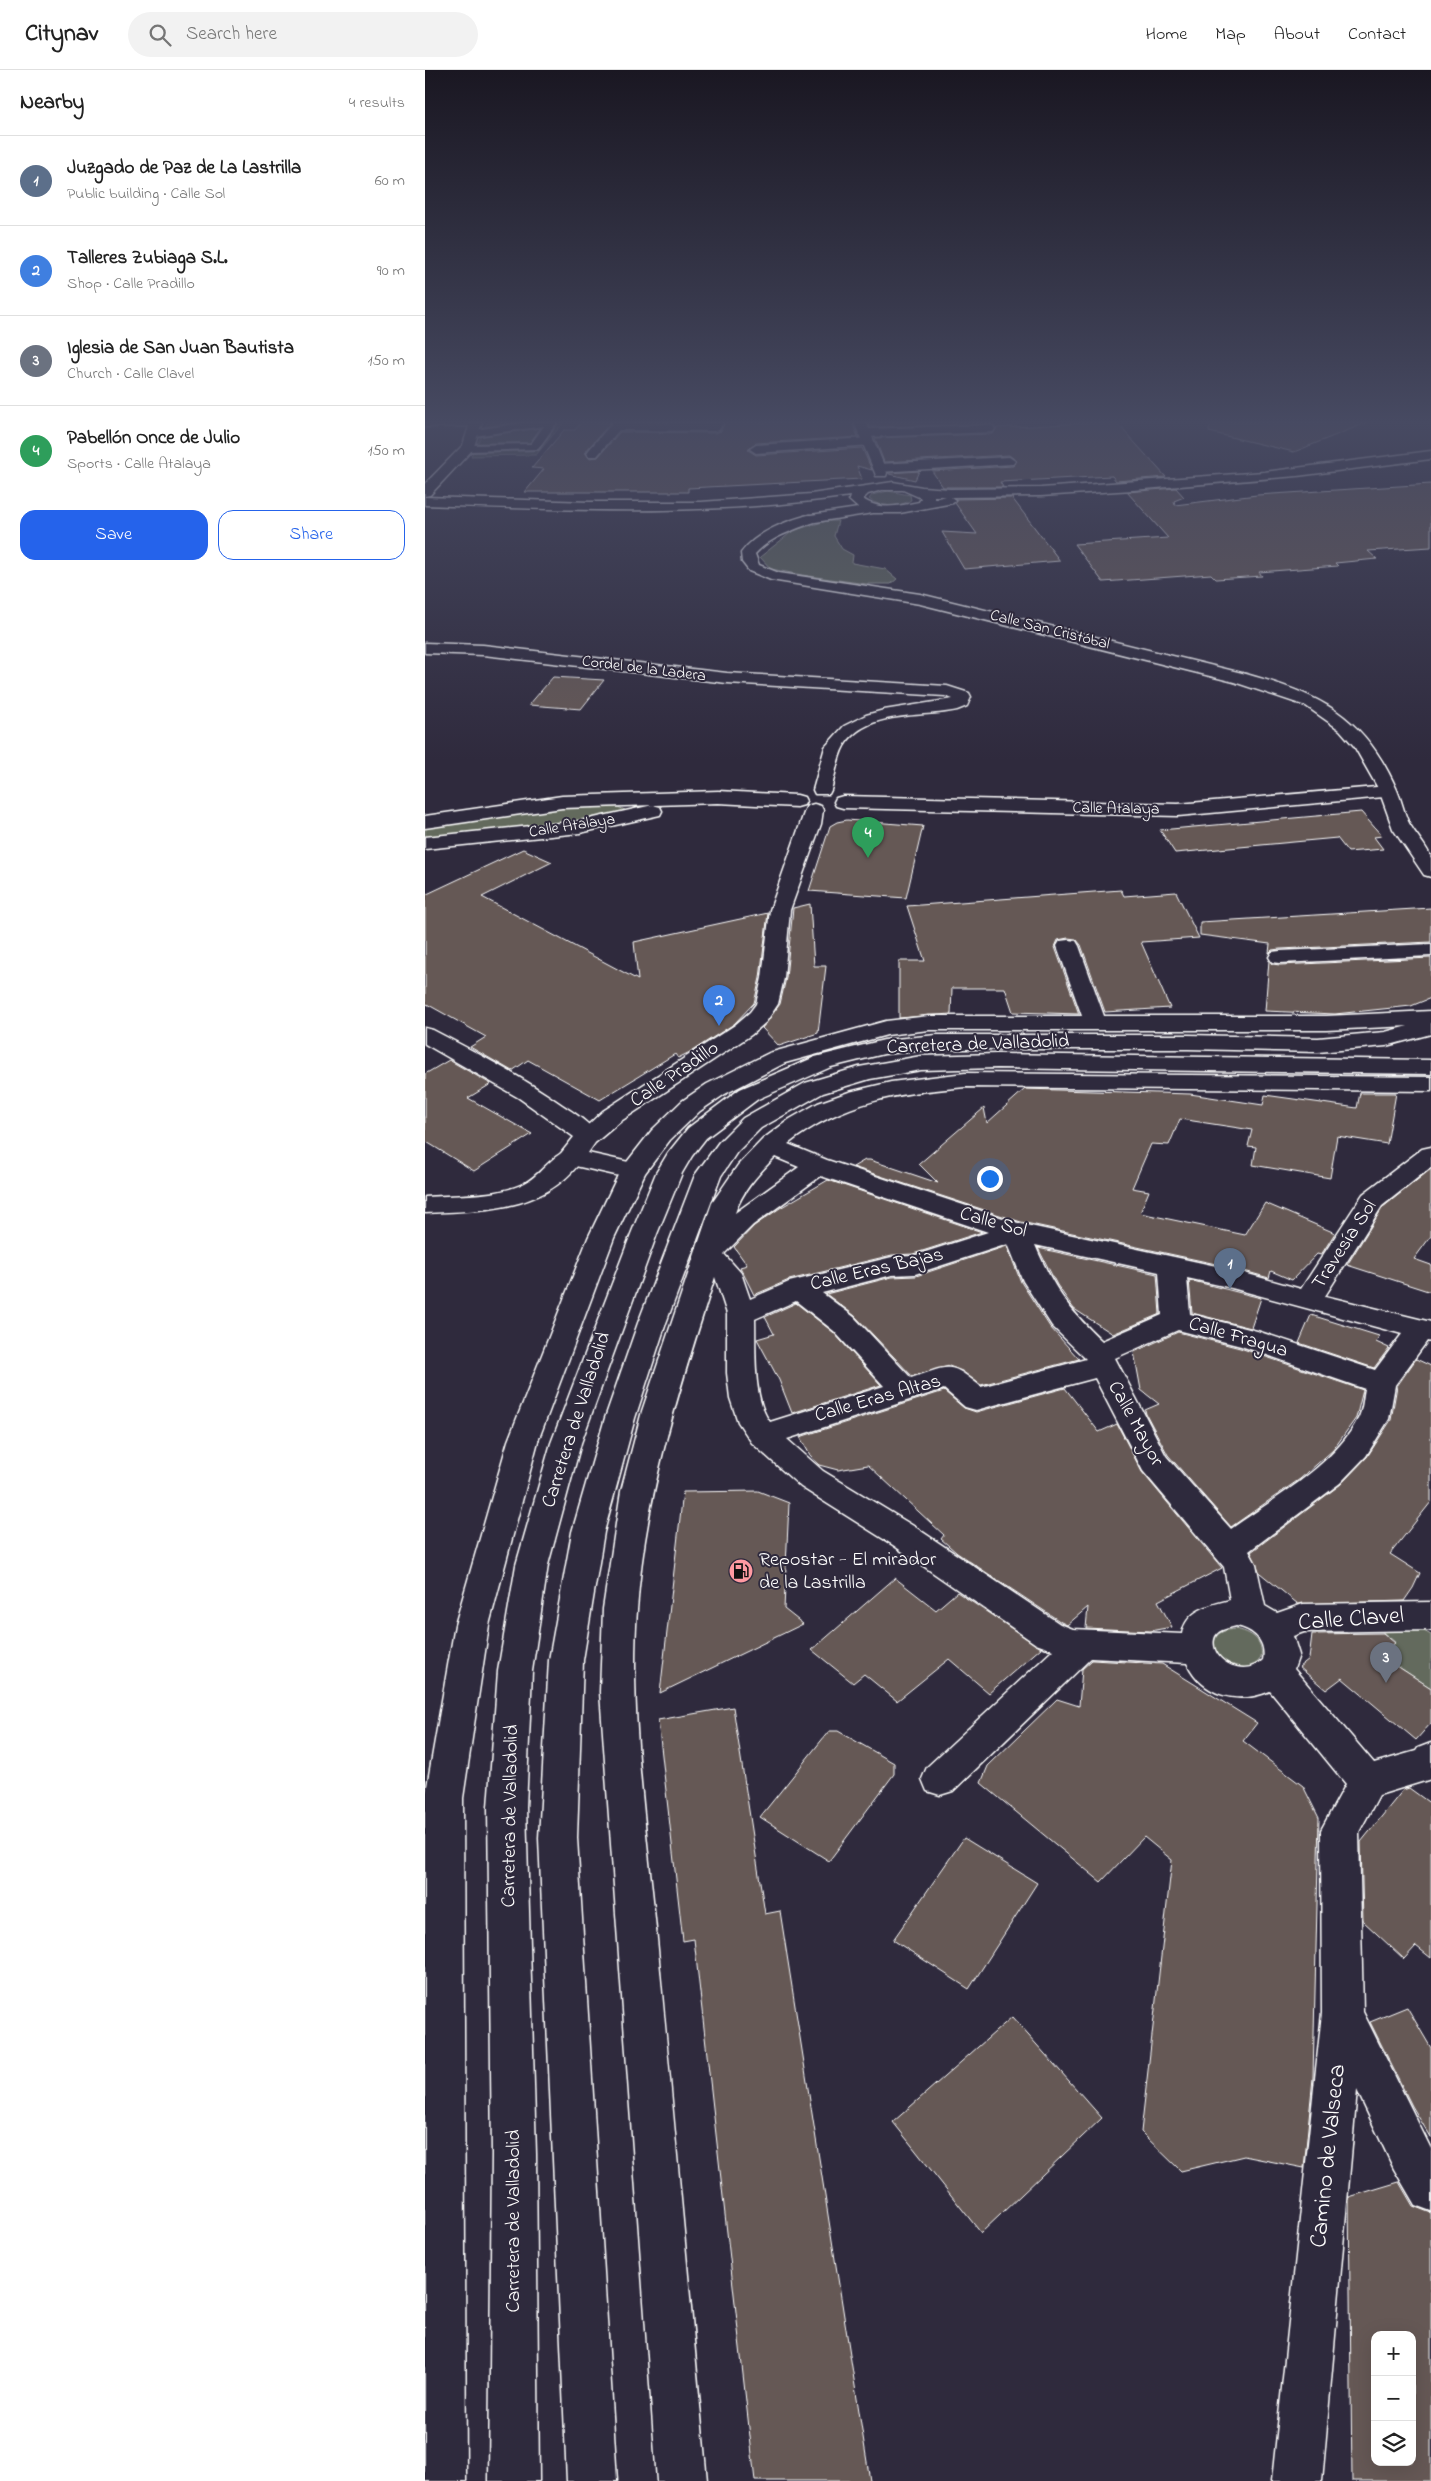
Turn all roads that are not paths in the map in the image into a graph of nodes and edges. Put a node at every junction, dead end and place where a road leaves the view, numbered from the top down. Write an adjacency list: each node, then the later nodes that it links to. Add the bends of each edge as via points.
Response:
1 (774, 535): 6 (main road, Calle San Cristóbal, via 747,553 749,562 756,569 776,576 921,599 1273,687 1321,706 1352,730)
2 (425, 648): 3 (main road, Cordel de la Ladera, via 483,650 727,678)
3 (864, 687): 4 (main road, via 862,714); 4 (main road, Cordel de la Ladera, via 947,691 963,698 951,707 909,710)
4 (870, 720): 5 (main road, Cordel de la Ladera, via 853,728 838,741)
5 (822, 790): 8 (main road, via 838,793); 9 (main road, via 801,794)
6 (1388, 792): 8 (main road, Calle Atalaya, via 1178,810); 12 (main road, via 1399,822)
7 (718, 797): 9 (main road, Calle Atalaya); 10 (main road, Calle Atalaya, via 562,802); 11 (main road, Calle Atalaya, via 580,827)
8 (843, 802): 9 (main road, Calle Atalaya, via 835,808)
9 (805, 806): 22 (main road, Calle Pradillo, via 811,824 780,910 767,1004 743,1030 612,1116)
10 (425, 822)
11 (425, 843)
12 (1431, 871)
13 (1068, 946): 17 (main road, Carretera de Valladolid)
14 (1431, 950): 15 (main road)
15 (1280, 957)
16 (1431, 1018): 17 (main road, Carretera de Valladolid, via 1317,1023)
17 (1095, 1022): 27 (main road, Carretera de Valladolid, via 929,1023 886,1028 777,1058 716,1089 691,1106 661,1135)
18 (1431, 1027): 54 (main road, Carretera de Valladolid, via 1386,1038 1318,1045 937,1042 884,1047 823,1062 749,1094 697,1133 681,1153 669,1173 644,1234 566,1443 532,1565 515,1671 507,1807 514,2154)
19 (425, 1035): 22 (main road, via 541,1102)
20 (1431, 1067): 55 (main road, Carretera de Valladolid, via 921,1063 858,1075 814,1088 752,1123 728,1147 708,1175 652,1323 621,1418 588,1532 566,1660 558,1838)
21 (1431, 1084): 23 (main road, Carretera de Valladolid, via 984,1080 914,1084 864,1094 837,1104 790,1130)
22 (587, 1137): 25 (main road, Calle Pradillo)
23 (771, 1146): 26 (main road, Calle Sol); 31 (main road, Carretera de Valladolid, via 742,1175 725,1202)
24 (1431, 1155): 34 (main road, Travesía Sol, via 1371,1200)
25 (562, 1166): 27 (main road); 28 (main road, via 479,1184); 29 (main road, Calle Pradillo, via 525,1193)
26 (817, 1166): 30 (main road, Calle Sol); 31 (main road, via 744,1219)
27 (633, 1171): 53 (main road, Carretera de Valladolid, via 601,1238 523,1441 472,1624 445,1780)
28 (425, 1188)
29 (425, 1205)
30 (1015, 1232): 32 (main road, Calle Sol); 33 (main road, Calle Eras Bajas, via 915,1265 892,1266); 38 (main road, Calle Mayor, via 1037,1281 1062,1319)
31 (708, 1254): 35 (main road, via 727,1273); 56 (main road, Carretera de Valladolid, via 657,1411 637,1491 620,1609 618,1692)
32 (1172, 1266): 34 (main road, Calle Sol, via 1230,1278); 36 (main road)
33 (799, 1289): 35 (main road, Calle Eras Bajas); 40 (main road, via 844,1324)
34 (1308, 1301): 37 (main road, Calle Sol)
35 (741, 1314): 41 (main road, via 745,1398)
36 (1176, 1320): 38 (main road, Calle Fragua); 39 (main road, Calle Fragua, via 1255,1340)
37 (1426, 1331): 39 (main road)
38 (1101, 1360): 40 (main road, Calle Eras Altas, via 976,1399 949,1377); 42 (main road, Calle Mayor, via 1154,1463)
39 (1381, 1383): 42 (main road, via 1374,1419 1355,1448 1329,1475)
40 (907, 1391): 41 (main road, Calle Eras Altas)
41 (763, 1435): 45 (main road, via 812,1479 904,1536 1031,1625 1062,1640)
42 (1229, 1548): 44 (main road, Calle Mayor, via 1240,1564)
43 (1431, 1616): 44 (main road, Calle Clavel, via 1303,1618)
44 (1261, 1622): 46 (main road, via 1223,1613 1210,1618 1199,1631); 47 (main road, via 1279,1640 1281,1663)
45 (1083, 1644): 46 (main road); 49 (main road)
46 (1196, 1649): 47 (main road, via 1210,1671 1222,1679 1251,1684)
47 (1275, 1672): 50 (main road)
48 (1430, 1763): 50 (main road)
49 (940, 1779)
50 (1367, 1782): 51 (main road, Camino de Valseca, via 1339,1830)
51 (1343, 2013): 52 (main road, via 1409,2154); 57 (main road, Camino de Valseca)
52 (1431, 2189)
53 (441, 2481)
54 (515, 2481)
55 (592, 2481)
56 (682, 2481)
57 (1297, 2481)

